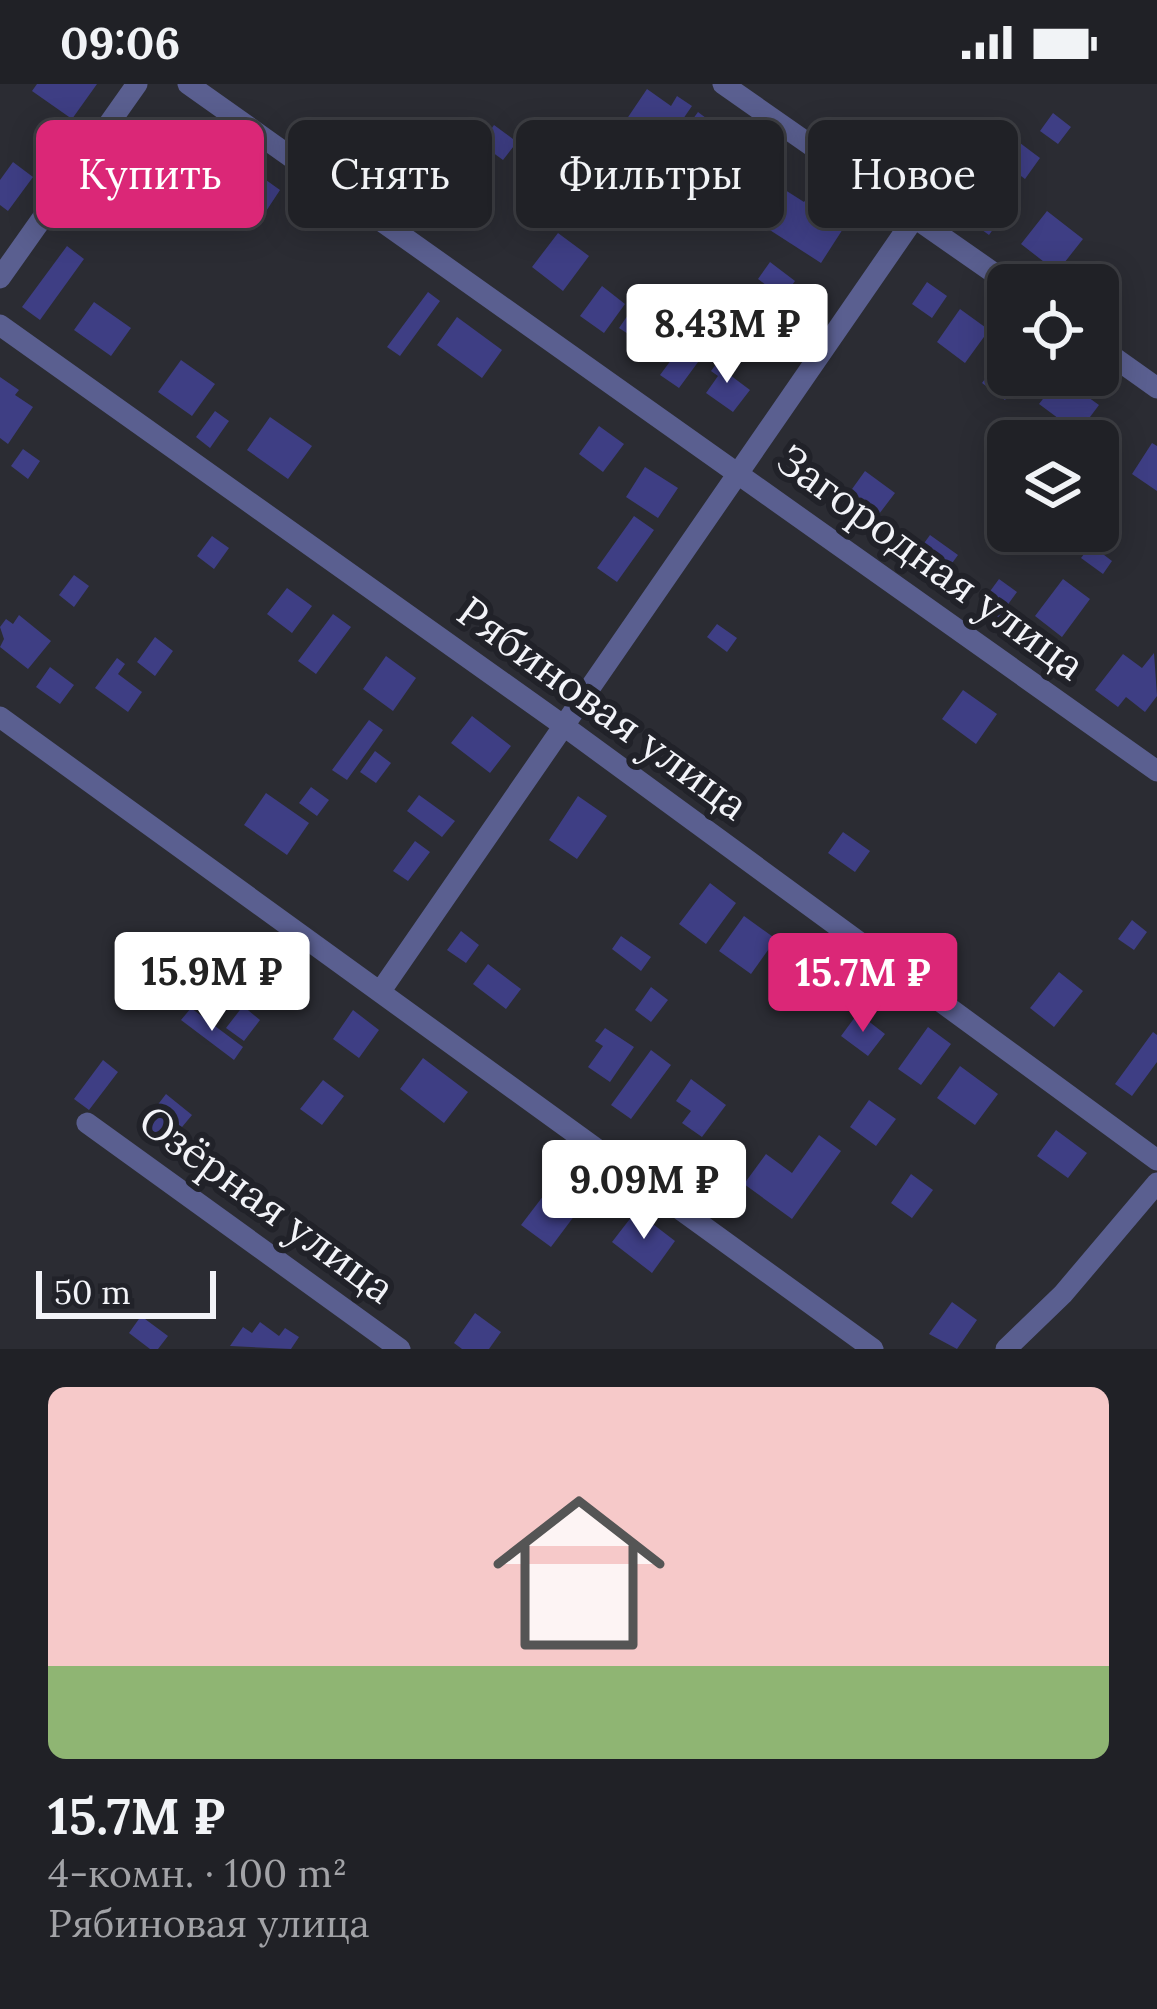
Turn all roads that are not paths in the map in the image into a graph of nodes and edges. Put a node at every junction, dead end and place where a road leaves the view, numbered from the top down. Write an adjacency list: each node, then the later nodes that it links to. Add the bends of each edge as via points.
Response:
1 (136, 84): 8 (street)
2 (188, 84): 12 (street, Загородная улица)
3 (723, 84): 4 (street)
4 (808, 143)
5 (908, 228): 12 (street)
6 (929, 228): 7 (street)
7 (987, 268)
8 (0, 278)
9 (0, 326): 14 (street, Рябиновая улица)
10 (1119, 361): 11 (street)
11 (1157, 388)
12 (739, 472): 14 (street); 15 (street, Загородная улица)
13 (0, 717): 16 (street)
14 (564, 726): 16 (street); 18 (street, Рябиновая улица)
15 (1157, 771)
16 (380, 992): 21 (street)
17 (87, 1123): 20 (street, Озёрная улица)
18 (1157, 1160)
19 (1157, 1183): 22 (street)
20 (400, 1349)
21 (874, 1349)
22 (1006, 1349)

